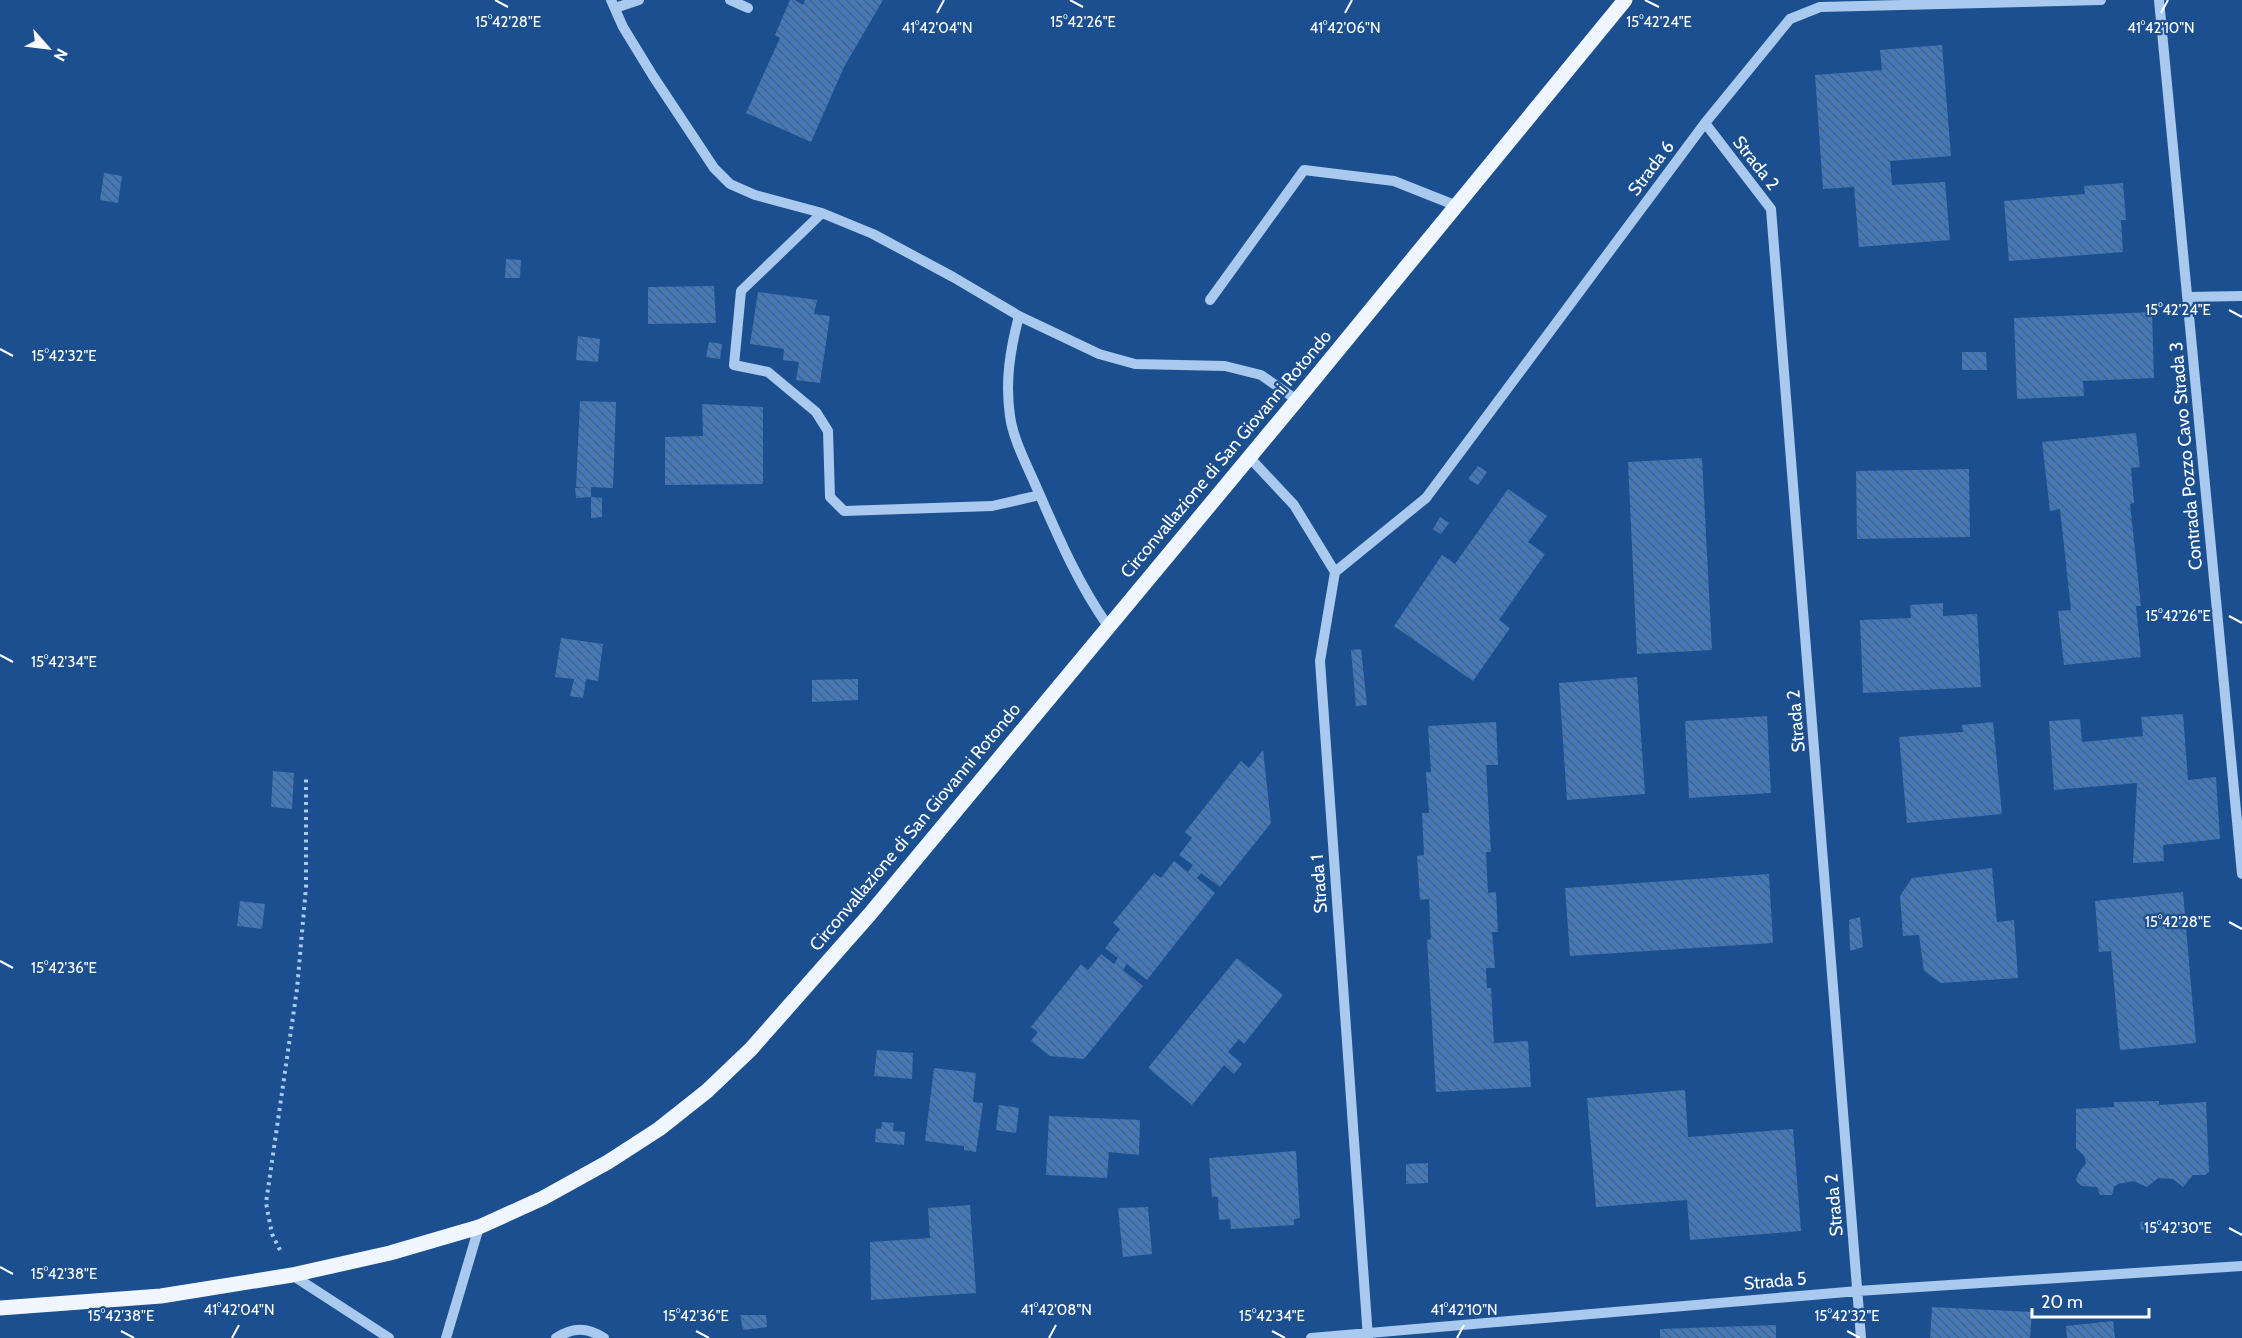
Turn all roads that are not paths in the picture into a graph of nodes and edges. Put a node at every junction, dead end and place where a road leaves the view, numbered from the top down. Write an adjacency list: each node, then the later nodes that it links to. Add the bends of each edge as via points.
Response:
1 (639, 0): 6 (street)
2 (730, 0): 7 (street)
3 (1625, 0): 9 (main road, Circonvallazione di San Giovanni Rotondo)
4 (2101, 0): 8 (street, Strada 6, via 1820,7 1790,19)
5 (2159, 0): 12 (street, Contrada Pozzo Cavo Strada 3)
6 (613, 4): 10 (street, via 653,76 714,168 730,184)
7 (748, 8)
8 (1705, 123): 18 (street, Strada 6, via 1426,498); 24 (street, Strada 2, via 1771,209)
9 (1457, 206): 13 (street, via 1394,181 1304,170); 15 (main road, Circonvallazione di San Giovanni Rotondo)
10 (822, 213): 14 (street, via 883,240); 17 (street, via 741,291 734,365 768,372 816,412 828,431 830,497 844,511 992,506)
11 (2242, 296): 12 (street)
12 (2188, 297): 20 (street, Contrada Pozzo Cavo Strada 3)
13 (1210, 300)
14 (1019, 316): 15 (street, via 1099,354 1135,364 1225,366 1261,375); 17 (street, via 1007,384 1010,418)
15 (1297, 400): 16 (main road, Circonvallazione di San Giovanni Rotondo)
16 (1249, 457): 18 (street, via 1294,505); 19 (main road, Circonvallazione di San Giovanni Rotondo)
17 (1040, 495): 19 (street, via 1087,596)
18 (1335, 572): 26 (street, Strada 1, via 1320,661)
19 (1108, 627): 21 (main road, Circonvallazione di San Giovanni Rotondo, via 870,914 751,1049 707,1091 608,1162)
20 (2242, 873)
21 (479, 1227): 23 (main road, Circonvallazione di San Giovanni Rotondo, via 390,1253); 28 (street)
22 (2242, 1266): 24 (street, Strada 5)
23 (292, 1275): 25 (main road, Circonvallazione di San Giovanni Rotondo, via 161,1296); 27 (street)
24 (1858, 1291): 26 (street, Strada 5); 32 (street, Strada 2)
25 (0, 1308)
26 (1368, 1336): 31 (street, Strada 5)
27 (390, 1338)
28 (446, 1338)
29 (556, 1338): 30 (street, via 582,1329)
30 (604, 1338)
31 (1311, 1338)
32 (1861, 1338)

